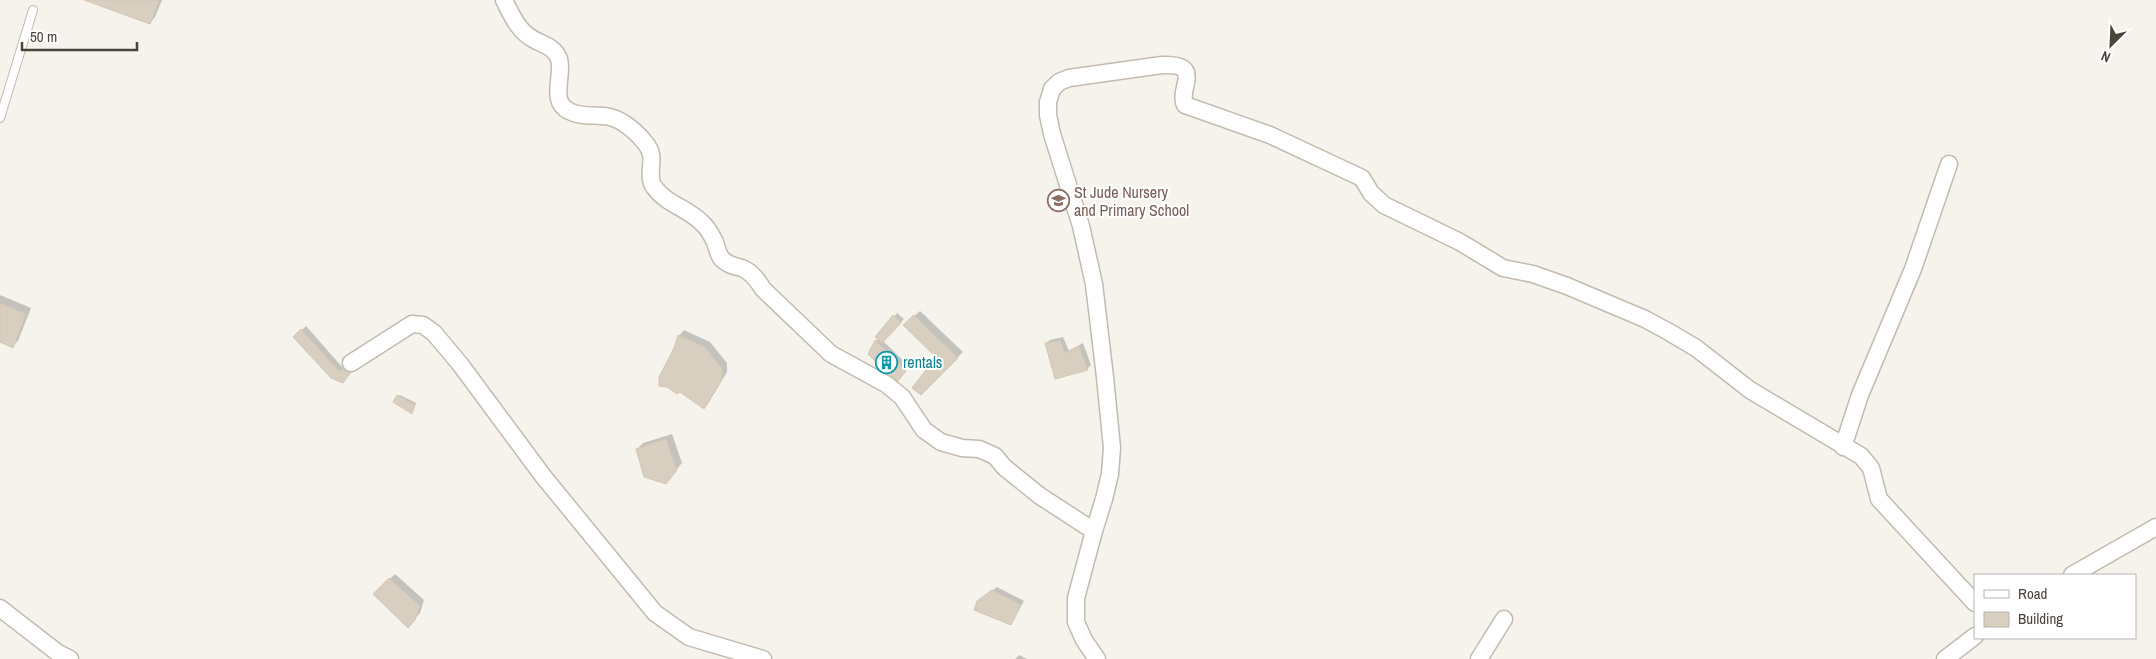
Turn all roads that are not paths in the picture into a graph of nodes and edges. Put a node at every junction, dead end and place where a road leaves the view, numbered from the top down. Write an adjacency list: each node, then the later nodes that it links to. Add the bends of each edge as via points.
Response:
1 (504, 0): 8 (street, via 514,21 532,39 549,45 558,58 560,103 568,111 582,116 611,117 628,126 653,155 653,185 668,201 702,223 715,242 720,258 731,266 744,268 755,277 763,289 831,354 886,384 902,397 924,430 941,442 979,449 995,456 1004,468 1040,496)
2 (33, 10): 3 (lane)
3 (0, 118)
4 (1949, 164): 6 (street, via 1913,269 1860,395)
5 (351, 363): 15 (street, via 412,324 434,333 543,476 655,613 689,637)
6 (1843, 446): 8 (street, via 1750,390 1696,348 1661,328 1567,286 1503,268 1460,242 1384,205 1362,178 1270,135 1185,105 1186,74 1180,67 1108,71 1059,82 1052,89 1048,102 1052,134 1083,234 1094,284 1105,376 1112,448 1110,474); 10 (street, via 1868,463 1879,499)
7 (2156, 527): 9 (street)
8 (1094, 531): 16 (street, via 1076,598 1076,622)
9 (2074, 574)
10 (1974, 602)
11 (0, 608): 14 (street)
12 (1504, 619): 17 (street)
13 (1974, 637): 18 (street)
14 (62, 657)
15 (763, 659)
16 (1097, 659)
17 (1479, 659)
18 (1945, 659)

